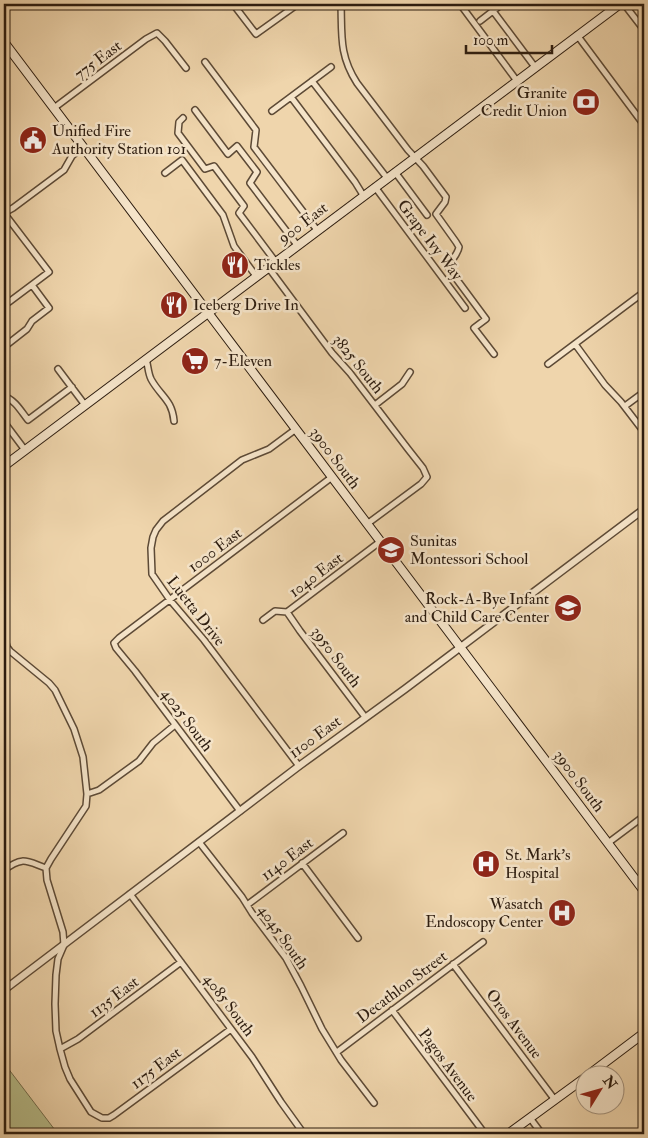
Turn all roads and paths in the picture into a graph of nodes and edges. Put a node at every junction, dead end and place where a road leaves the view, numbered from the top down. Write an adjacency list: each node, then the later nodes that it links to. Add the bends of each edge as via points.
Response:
1 (233, 4): 2 (street, via 256,34)
2 (298, 4)
3 (341, 4): 26 (street, via 342,46 349,71)
4 (460, 4): 18 (street)
5 (502, 4): 8 (street)
6 (620, 4): 11 (main road, 900 East)
7 (624, 4): 10 (street)
8 (493, 11): 9 (street); 15 (street)
9 (480, 21)
10 (644, 30)
11 (577, 35): 15 (main road, 900 East); 24 (street)
12 (4, 42): 20 (main road, 3900 South)
13 (205, 62): 34 (street, via 256,130 254,147)
14 (331, 67): 17 (street)
15 (535, 67): 18 (main road, 900 East)
16 (186, 68): 20 (street, 775 East, via 157,33)
17 (312, 81): 19 (street); 29 (street)
18 (517, 81): 26 (main road, 900 East)
19 (291, 97): 22 (street); 31 (street)
20 (54, 108): 25 (main road, 3900 South)
21 (195, 110): 35 (street, via 228,154 237,146 257,172 250,183)
22 (272, 111)
23 (183, 118): 36 (street, via 178,132 205,169 214,166 244,206 239,213)
24 (644, 125)
25 (84, 147): 32 (street, via 72,156 64,170); 43 (main road, 3900 South)
26 (415, 157): 27 (main road, 900 East); 46 (street, via 446,197 436,214 459,247 449,269 486,318 474,328)
27 (395, 172): 29 (main road, 900 East); 33 (street)
28 (165, 173): 38 (street, via 182,160 223,215 234,246)
29 (386, 178): 30 (main road, 900 East)
30 (375, 187): 31 (main road, 900 East); 42 (street, Grape Ivy Way)
31 (364, 196): 34 (main road, 900 East)
32 (4, 213): 39 (street, via 48,272)
33 (427, 215)
34 (317, 230): 35 (main road, 900 East)
35 (297, 245): 36 (main road, 900 East)
36 (276, 261): 37 (main road, 900 East)
37 (268, 267): 38 (main road, 900 East); 55 (street, 3825 South)
38 (256, 276): 43 (main road, 900 East)
39 (32, 285): 41 (street); 45 (street, via 49,308)
40 (644, 292): 44 (street)
41 (9, 302)
42 (465, 308)
43 (208, 313): 47 (main road, 900 East); 59 (main road, 3900 South)
44 (574, 344): 48 (street); 56 (street)
45 (4, 346)
46 (494, 354)
47 (146, 359): 54 (main road, 900 East); 57 (street, via 152,379 170,403)
48 (548, 364)
49 (58, 369): 51 (street)
50 (410, 372): 55 (street, via 402,384)
51 (72, 387): 53 (street, via 28,420 14,402); 54 (street)
52 (644, 392): 56 (street)
53 (4, 396)
54 (85, 405): 61 (main road, 900 East)
55 (375, 405): 65 (street, 3825 South, via 427,477)
56 (625, 406): 60 (street)
57 (174, 421)
58 (4, 422): 61 (street)
59 (296, 429): 63 (main road, 3900 South); 67 (street, Luetta Drive, via 269,449 236,464 169,515 156,530 151,548 152,574)
60 (644, 432)
61 (25, 450): 62 (main road, 900 East)
62 (4, 466)
63 (332, 477): 65 (main road, 3900 South); 67 (street, 1000 East)
64 (644, 509): 72 (street, 1100 East)
65 (367, 524): 66 (main road, 3900 South)
66 (381, 542): 68 (street, 1040 East); 72 (main road, 3900 South)
67 (170, 600): 71 (street, 1000 East); 75 (street, Luetta Drive)
68 (287, 612): 69 (street, 1040 East, via 275,611); 73 (street, 3950 South)
69 (263, 620)
70 (4, 635): 76 (street, via 10,651 49,683 59,698 81,748)
71 (114, 643): 74 (street, 4025 South)
72 (461, 648): 73 (street, 1100 East); 81 (main road, 3900 South)
73 (365, 717): 75 (street, 1100 East)
74 (175, 725): 76 (street, via 133,765 99,790); 77 (street, 4025 South)
75 (299, 766): 77 (street, 1100 East)
76 (87, 794): 83 (street, via 86,806)
77 (240, 811): 80 (street, 1100 East)
78 (644, 816): 81 (street)
79 (342, 833): 82 (street, 1140 East)
80 (199, 842): 86 (street, 1100 East); 87 (street, 4045 South)
81 (608, 843): 85 (main road, 3900 South)
82 (302, 863): 87 (street, 1140 East); 88 (street)
83 (46, 868): 84 (street, via 20,860); 90 (street)
84 (4, 870)
85 (644, 891)
86 (130, 894): 90 (street, 1100 East); 91 (street, 4085 South)
87 (247, 905): 98 (street, 4045 South, via 294,972)
88 (358, 938)
89 (483, 942): 92 (street, Decathlon Street)
90 (64, 945): 93 (street, 1100 East); 97 (street, via 58,959 55,994)
91 (181, 962): 95 (street, 4085 South); 97 (street, 1135 East)
92 (454, 964): 94 (street, Decathlon Street); 101 (street, Oros Avenue)
93 (4, 990)
94 (392, 1010): 98 (street, Decathlon Street); 105 (street, Pagos Avenue)
95 (231, 1029): 97 (street, 1175 East, via 108,1118 94,1115 88,1109 70,1078); 104 (street, 4085 South)
96 (644, 1033): 99 (main road)
97 (60, 1049)
98 (336, 1052): 102 (street, 4045 South)
99 (599, 1066)
100 (576, 1084): 101 (main road)
101 (555, 1100): 103 (main road)
102 (374, 1103)
103 (530, 1118): 106 (main road); 107 (street)
104 (304, 1134)
105 (485, 1134)
106 (508, 1134)
107 (542, 1134)

